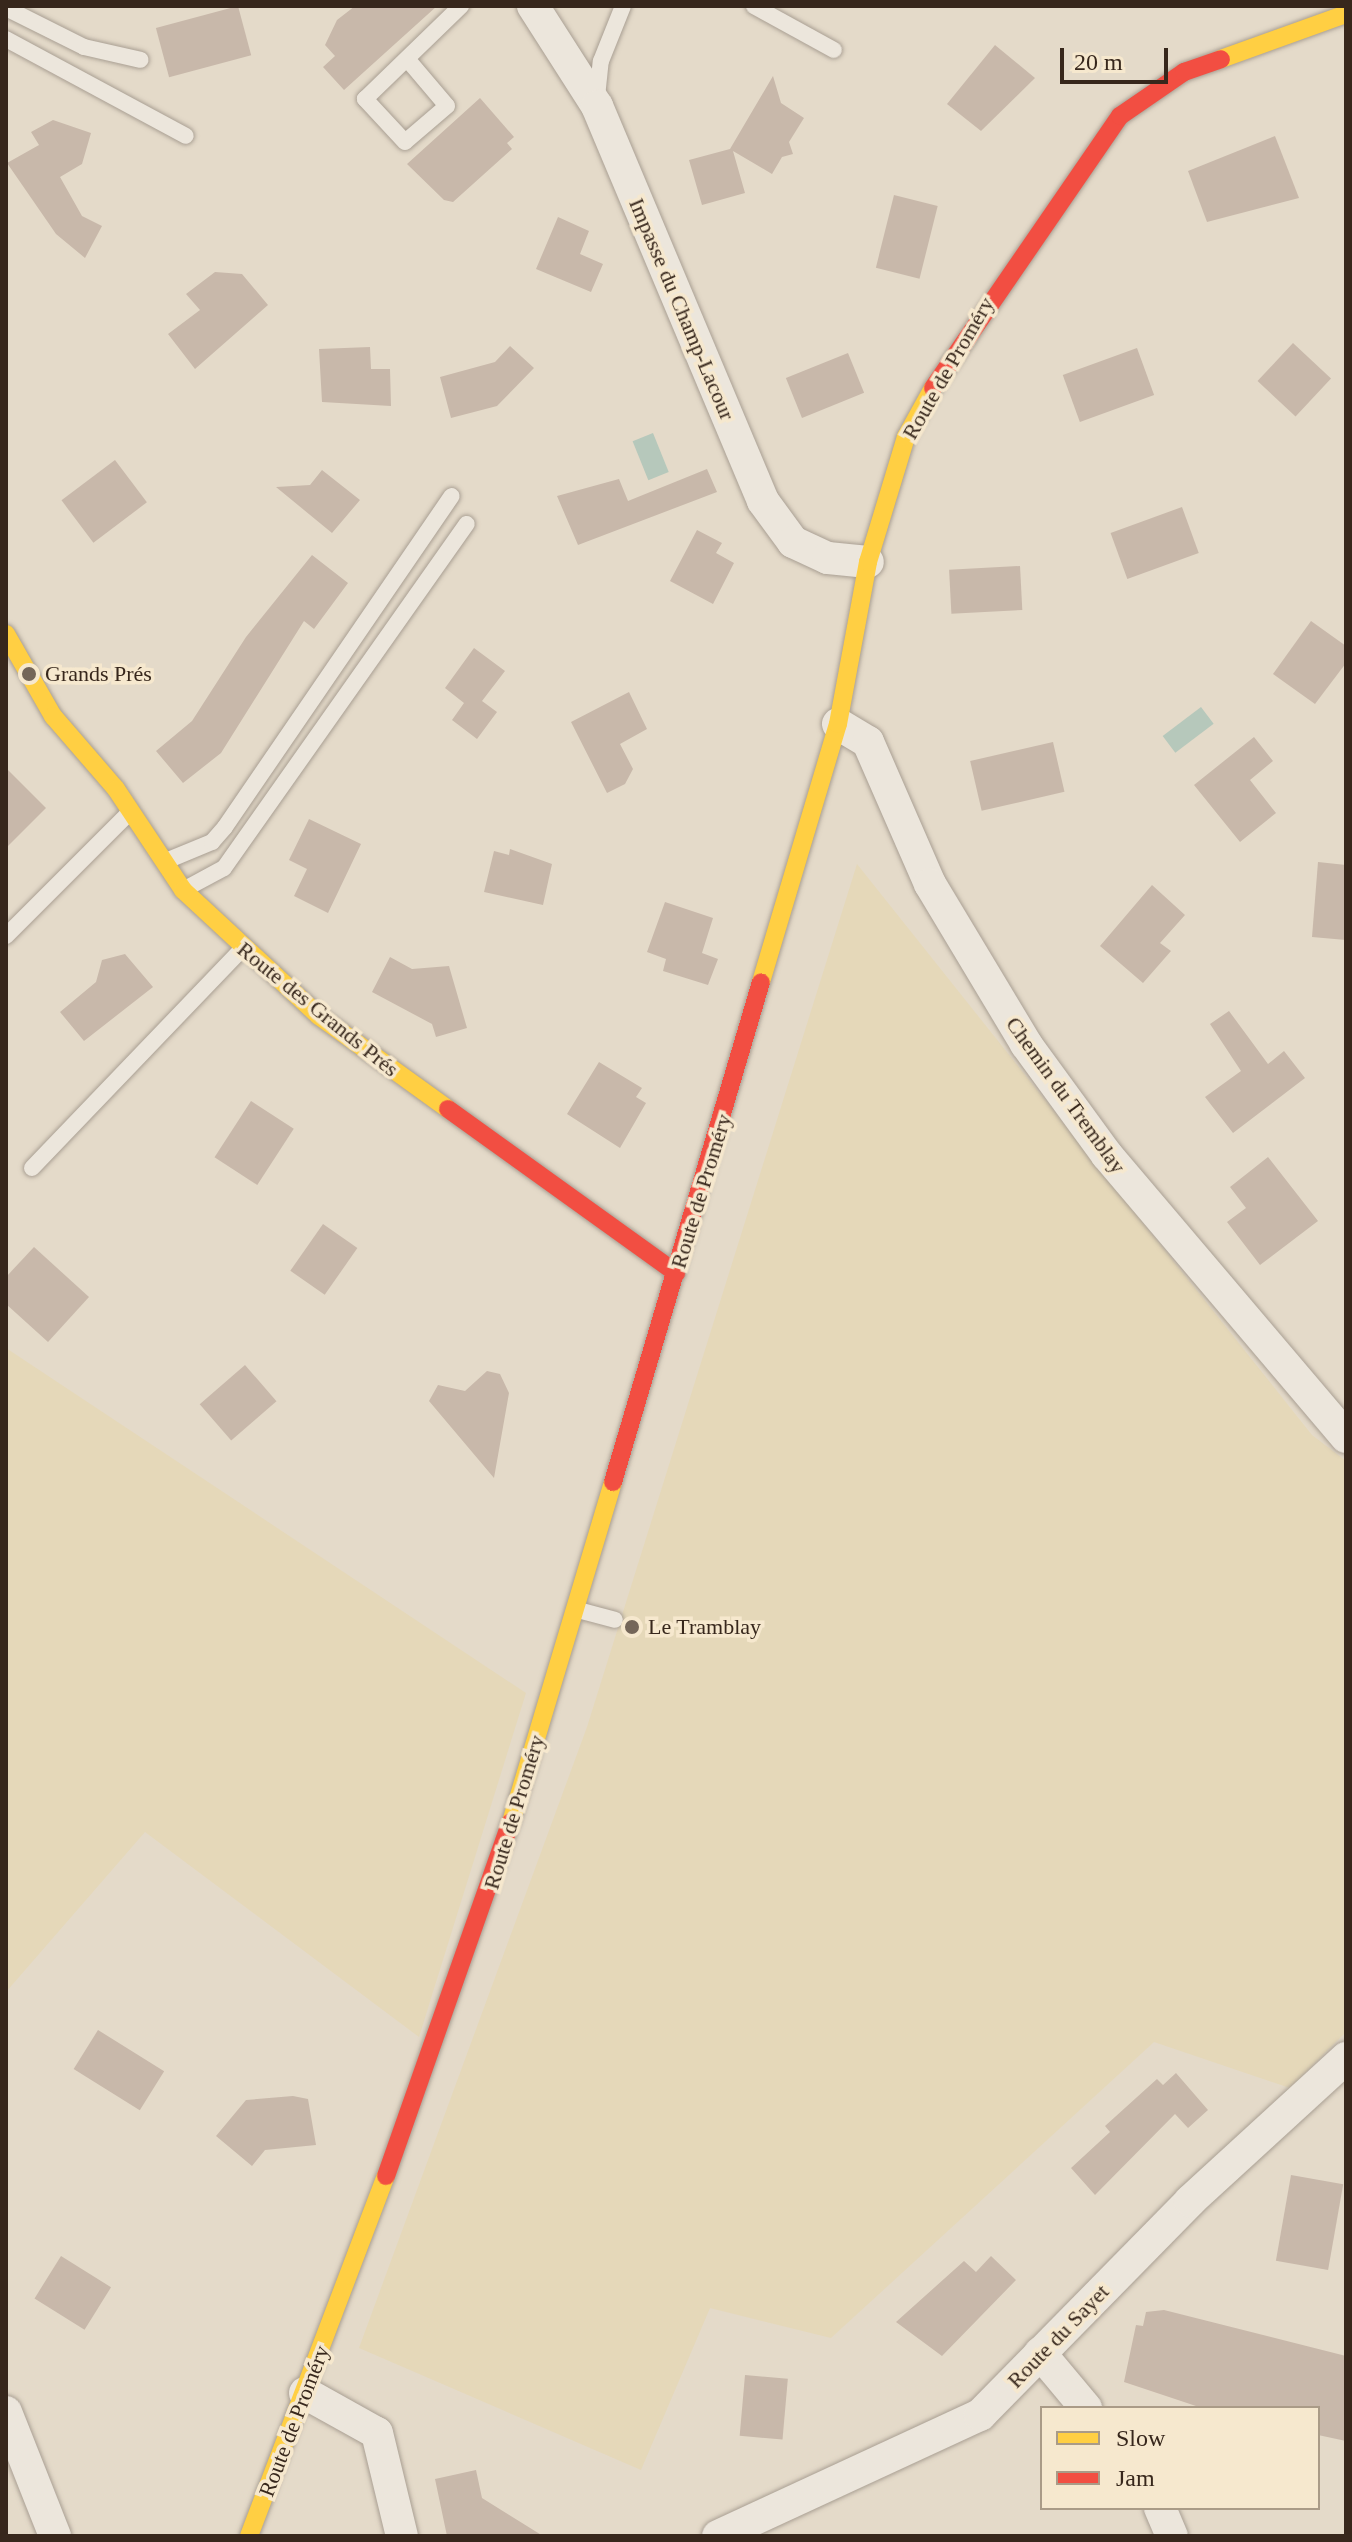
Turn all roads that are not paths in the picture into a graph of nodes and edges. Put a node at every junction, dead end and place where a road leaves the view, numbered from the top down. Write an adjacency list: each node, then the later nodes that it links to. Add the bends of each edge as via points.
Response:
1 (461, 6): 10 (lane)
2 (533, 6): 11 (street, Impasse du Champ-Lacour)
3 (623, 6): 11 (lane, via 601,61)
4 (754, 6): 8 (lane)
5 (6, 8): 9 (lane, via 84,47)
6 (1346, 14): 15 (street, Route de Proméry, via 1184,72 1120,116 1012,262 923,401 893,470)
7 (6, 39): 12 (lane)
8 (834, 50)
9 (141, 60)
10 (408, 60): 10 (lane, via 365,99 405,142 447,106)
11 (597, 106): 15 (street, Impasse du Champ-Lacour, via 763,501 793,542 828,558)
12 (186, 136)
13 (452, 496): 19 (lane, via 225,827 212,842)
14 (467, 524): 20 (lane, via 224,868)
15 (868, 562): 17 (street, Route de Proméry)
16 (6, 634): 18 (street, Route des Grands Prés, via 53,716)
17 (838, 724): 24 (street, Route de Proméry); 25 (street, Chemin du Tremblay, via 868,742 930,884 1035,1057 1267,1353)
18 (131, 811): 19 (street, Route des Grands Prés); 21 (lane)
19 (165, 862): 20 (street, Route des Grands Prés)
20 (183, 890): 22 (street, Route des Grands Prés)
21 (6, 936)
22 (241, 950): 23 (lane); 24 (street, Route des Grands Prés, via 319,1016)
23 (32, 1168)
24 (676, 1273): 26 (street, Route de Proméry)
25 (1346, 1437)
26 (575, 1609): 27 (lane); 30 (street, Route de Proméry, via 462,1977)
27 (615, 1620)
28 (1346, 2058): 29 (street, Route du Sayet)
29 (1040, 2353): 31 (street); 37 (street, Route du Sayet, via 961,2427)
30 (305, 2393): 35 (street, Route de Proméry); 36 (street, via 377,2433)
31 (1084, 2406)
32 (6, 2412): 34 (street)
33 (1161, 2510): 38 (street)
34 (55, 2536)
35 (249, 2536)
36 (402, 2536)
37 (718, 2536)
38 (1172, 2536)

